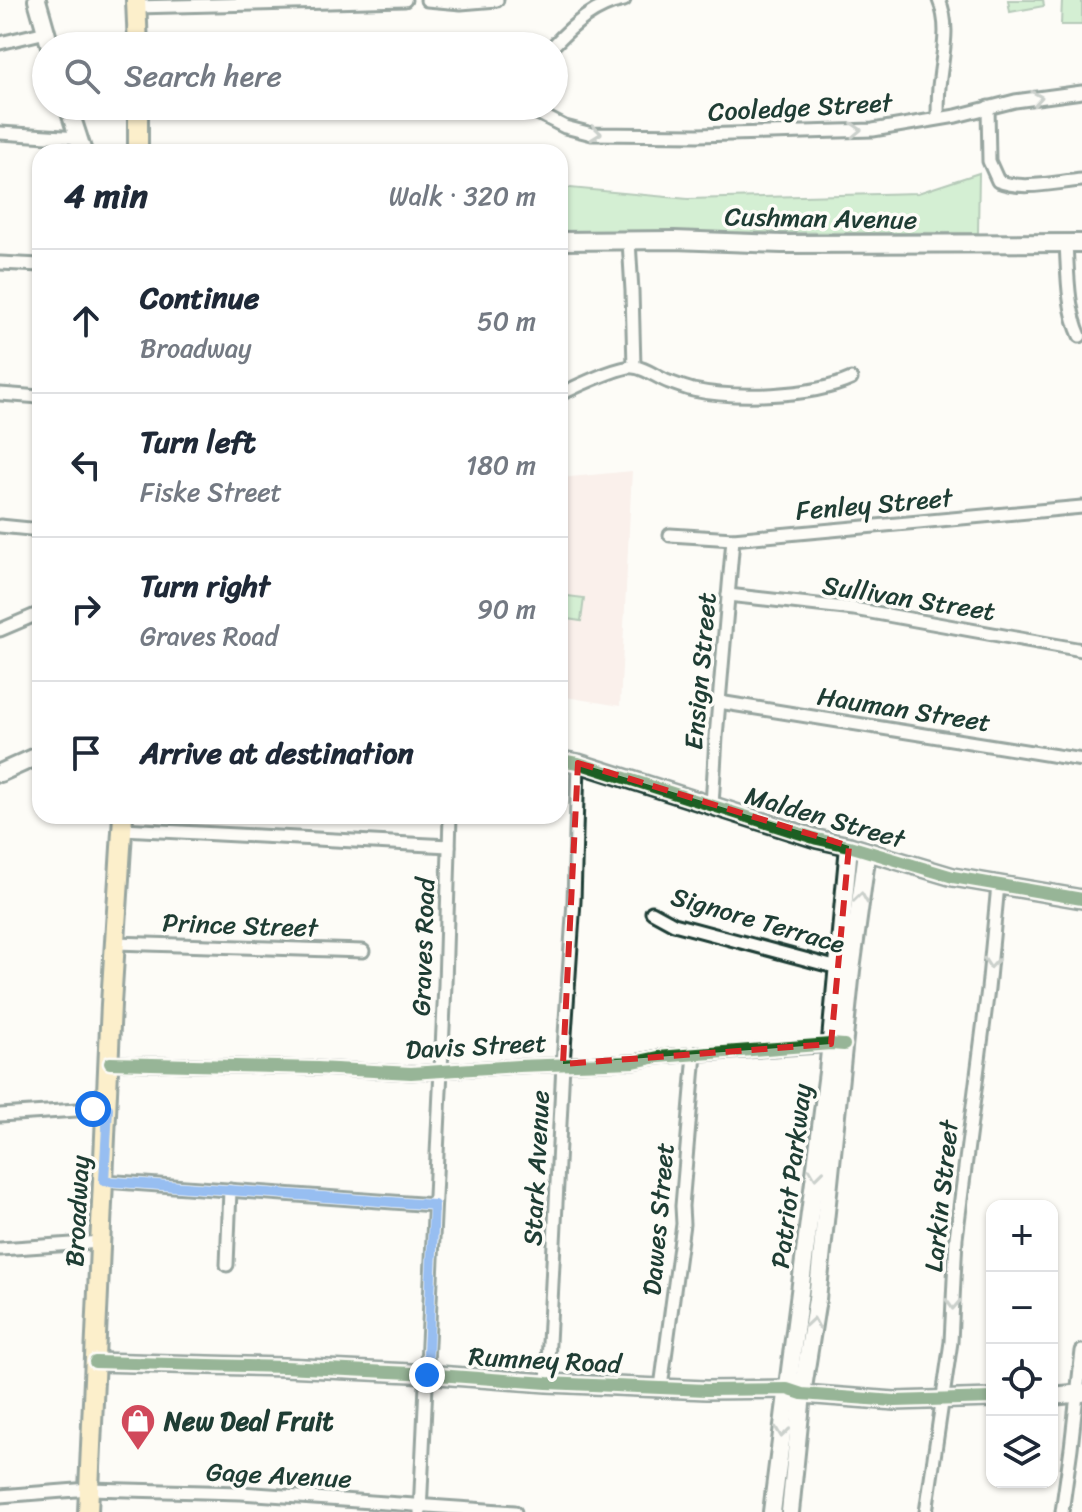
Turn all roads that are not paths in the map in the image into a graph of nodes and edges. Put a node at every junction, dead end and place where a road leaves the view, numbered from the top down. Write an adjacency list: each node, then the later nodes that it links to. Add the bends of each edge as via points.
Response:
1 (37, 0): 8 (street)
2 (405, 0): 7 (street)
3 (427, 0): 4 (street)
4 (497, 0)
5 (624, 0): 10 (street, via 601,7)
6 (939, 0): 15 (street, via 945,47)
7 (136, 4): 9 (main road)
8 (46, 32)
9 (137, 32)
10 (566, 32)
11 (32, 40): 12 (street)
12 (0, 43)
13 (1082, 92): 14 (street, Cooledge Street, one-way to 13)
14 (988, 107): 15 (street, Cooledge Street); 23 (street, via 989,161 998,181)
15 (938, 118): 18 (street, Cooledge Street, one-way to 15, via 592,134 622,135 873,130)
16 (73, 120): 21 (street)
17 (138, 120): 22 (main road)
18 (551, 120)
19 (0, 133): 20 (street)
20 (74, 144)
21 (81, 144)
22 (138, 144)
23 (1082, 180)
24 (568, 241): 25 (street, Cushman Avenue)
25 (629, 241): 26 (street, Cushman Avenue); 30 (street)
26 (1074, 243): 29 (street, via 1071,305)
27 (0, 263): 28 (street)
28 (32, 265)
29 (1080, 336)
30 (634, 367): 31 (street, via 694,390 729,394 780,395); 32 (street)
31 (851, 379)
32 (568, 391)
33 (0, 394): 34 (street)
34 (32, 396)
35 (1082, 507): 39 (street, Fenley Street)
36 (0, 526): 37 (street)
37 (32, 529)
38 (670, 535): 39 (street, Fenley Street)
39 (733, 539): 40 (street, Ensign Street)
40 (728, 595): 43 (street, Sullivan Street, via 854,609); 44 (street, Ensign Street)
41 (32, 616): 42 (street)
42 (0, 630)
43 (1082, 650)
44 (719, 702): 46 (street, Hauman Street); 50 (street, Ensign Street)
45 (32, 759): 49 (street)
46 (1082, 760)
47 (568, 761): 48 (street, Malden Street)
48 (578, 763): 50 (street, Malden Street); 66 (street, Stark Avenue)
49 (0, 773)
50 (712, 806): 55 (street, Malden Street)
51 (123, 824): 60 (main road, Broadway)
52 (150, 824): 54 (street)
53 (450, 824): 54 (street, Graves Road)
54 (449, 846): 67 (street, Graves Road)
55 (849, 846): 56 (street, Malden Street); 62 (street, Patriot Parkway)
56 (867, 852): 57 (street, Malden Street); 62 (street, Patriot Parkway, one-way to 56)
57 (998, 885): 58 (street, Malden Street); 85 (street, Larkin Street, one-way to 85)
58 (1082, 899)
59 (652, 912): 62 (street, Signore Terrace, via 674,924)
60 (115, 943): 61 (street, Prince Street); 65 (main road, Broadway)
61 (363, 951)
62 (845, 969): 63 (street, Patriot Parkway)
63 (837, 1045): 64 (street, Davis Street); 81 (street, Patriot Parkway)
64 (695, 1054): 66 (street, Davis Street); 80 (street, Dawes Street, via 683,1224)
65 (110, 1063): 67 (street, Davis Street); 68 (main road, Broadway)
66 (563, 1064): 67 (street, Davis Street); 79 (street, Stark Avenue)
67 (440, 1071): 72 (street, Graves Road)
68 (108, 1108): 69 (street); 70 (main road, Broadway)
69 (0, 1115)
70 (104, 1181): 71 (street); 73 (main road, Broadway)
71 (230, 1190): 72 (street); 75 (street)
72 (434, 1205): 78 (street, Graves Road)
73 (101, 1242): 74 (street); 77 (main road, Broadway)
74 (0, 1249)
75 (227, 1265)
76 (1082, 1351): 82 (street)
77 (95, 1362): 78 (street, Rumney Road); 86 (main road, Broadway)
78 (427, 1375): 79 (street, Rumney Road); 88 (street, Graves Road)
79 (547, 1383): 80 (street, Rumney Road)
80 (661, 1387): 81 (street, Rumney Road)
81 (795, 1392): 85 (street, Rumney Road); 91 (street, Patriot Parkway, one-way to 91); 92 (street, Patriot Parkway)
82 (1080, 1393): 83 (street); 94 (street)
83 (1058, 1395)
84 (986, 1398): 85 (street, Rumney Road)
85 (942, 1400): 93 (street, Larkin Street)
86 (89, 1489): 87 (street, Gage Avenue); 88 (street, Gage Avenue, via 241,1493); 89 (main road, Broadway)
87 (0, 1496)
88 (420, 1508): 90 (street, Gage Avenue)
89 (88, 1512)
90 (515, 1512)
91 (772, 1512)
92 (790, 1512)
93 (926, 1512)
94 (1062, 1512)

